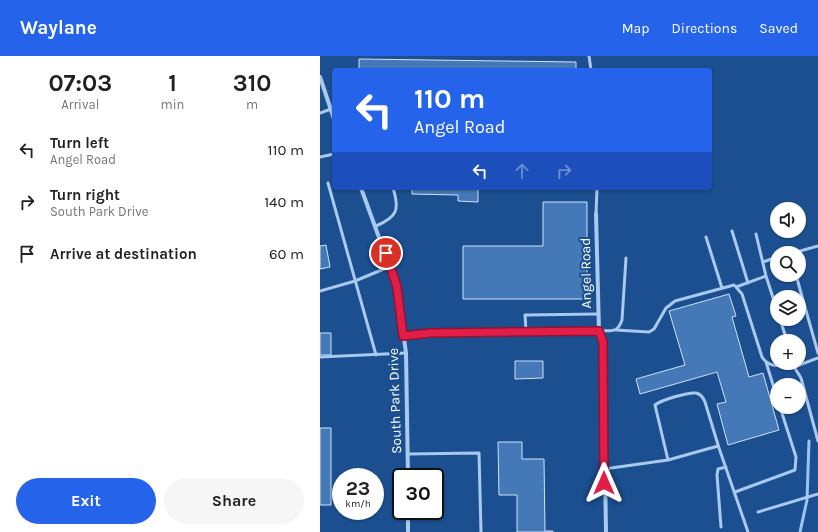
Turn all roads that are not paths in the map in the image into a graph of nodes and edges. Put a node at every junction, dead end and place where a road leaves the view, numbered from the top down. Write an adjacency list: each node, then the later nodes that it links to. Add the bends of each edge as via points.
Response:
1 (589, 56): 2 (lane)
2 (591, 68)
3 (320, 77): 4 (street)
4 (331, 109): 5 (lane)
5 (320, 113)
6 (332, 154): 7 (lane)
7 (320, 157)
8 (328, 183): 24 (lane)
9 (362, 190): 13 (street, South Park Drive)
10 (394, 190): 13 (lane, via 397,210 394,216)
11 (597, 190): 12 (lane)
12 (596, 214): 31 (street, Angel Road)
13 (376, 226): 22 (street, South Park Drive)
14 (732, 230): 26 (lane)
15 (756, 234): 21 (lane)
16 (706, 237): 28 (lane)
17 (818, 246): 18 (lane)
18 (806, 249)
19 (626, 258): 32 (lane, via 622,320)
20 (770, 260): 21 (lane)
21 (763, 262): 23 (lane)
22 (390, 266): 24 (lane); 35 (street, South Park Drive, via 397,287)
23 (766, 276): 26 (lane); 29 (lane)
24 (355, 281): 30 (lane); 38 (lane)
25 (798, 282): 37 (lane)
26 (748, 283): 27 (lane)
27 (736, 287): 28 (lane, via 734,285); 41 (lane, via 742,294 762,357)
28 (722, 288): 32 (lane, via 669,304 654,329 649,332)
29 (771, 290)
30 (320, 292)
31 (598, 314): 33 (lane, via 526,315); 34 (street, Angel Road)
32 (616, 330): 34 (lane)
33 (526, 331): 34 (street); 35 (street)
34 (599, 331): 53 (street, Angel Road, via 603,342)
35 (403, 336): 36 (street, South Park Drive)
36 (406, 353): 38 (lane); 49 (street, South Park Drive)
37 (818, 353)
38 (376, 355): 39 (lane)
39 (320, 357)
40 (818, 358): 42 (lane)
41 (766, 362): 43 (lane); 45 (lane)
42 (806, 362)
43 (770, 365)
44 (796, 370): 47 (lane, via 801,378)
45 (771, 378)
46 (782, 414): 54 (lane, via 796,457 795,470)
47 (818, 441)
48 (718, 446): 50 (lane); 50 (lane, via 702,396 691,393 658,402 655,405); 51 (lane)
49 (408, 454): 52 (street, South Park Drive); 60 (lane, via 479,453)
50 (668, 460): 53 (lane)
51 (726, 466): 54 (lane); 58 (lane, via 718,469 717,476)
52 (408, 468)
53 (604, 469): 61 (street, Angel Road)
54 (735, 492): 62 (lane)
55 (818, 494): 56 (lane)
56 (758, 512)
57 (408, 520): 59 (street)
58 (721, 527)
59 (408, 532)
60 (481, 532)
61 (606, 532)
62 (748, 532)

